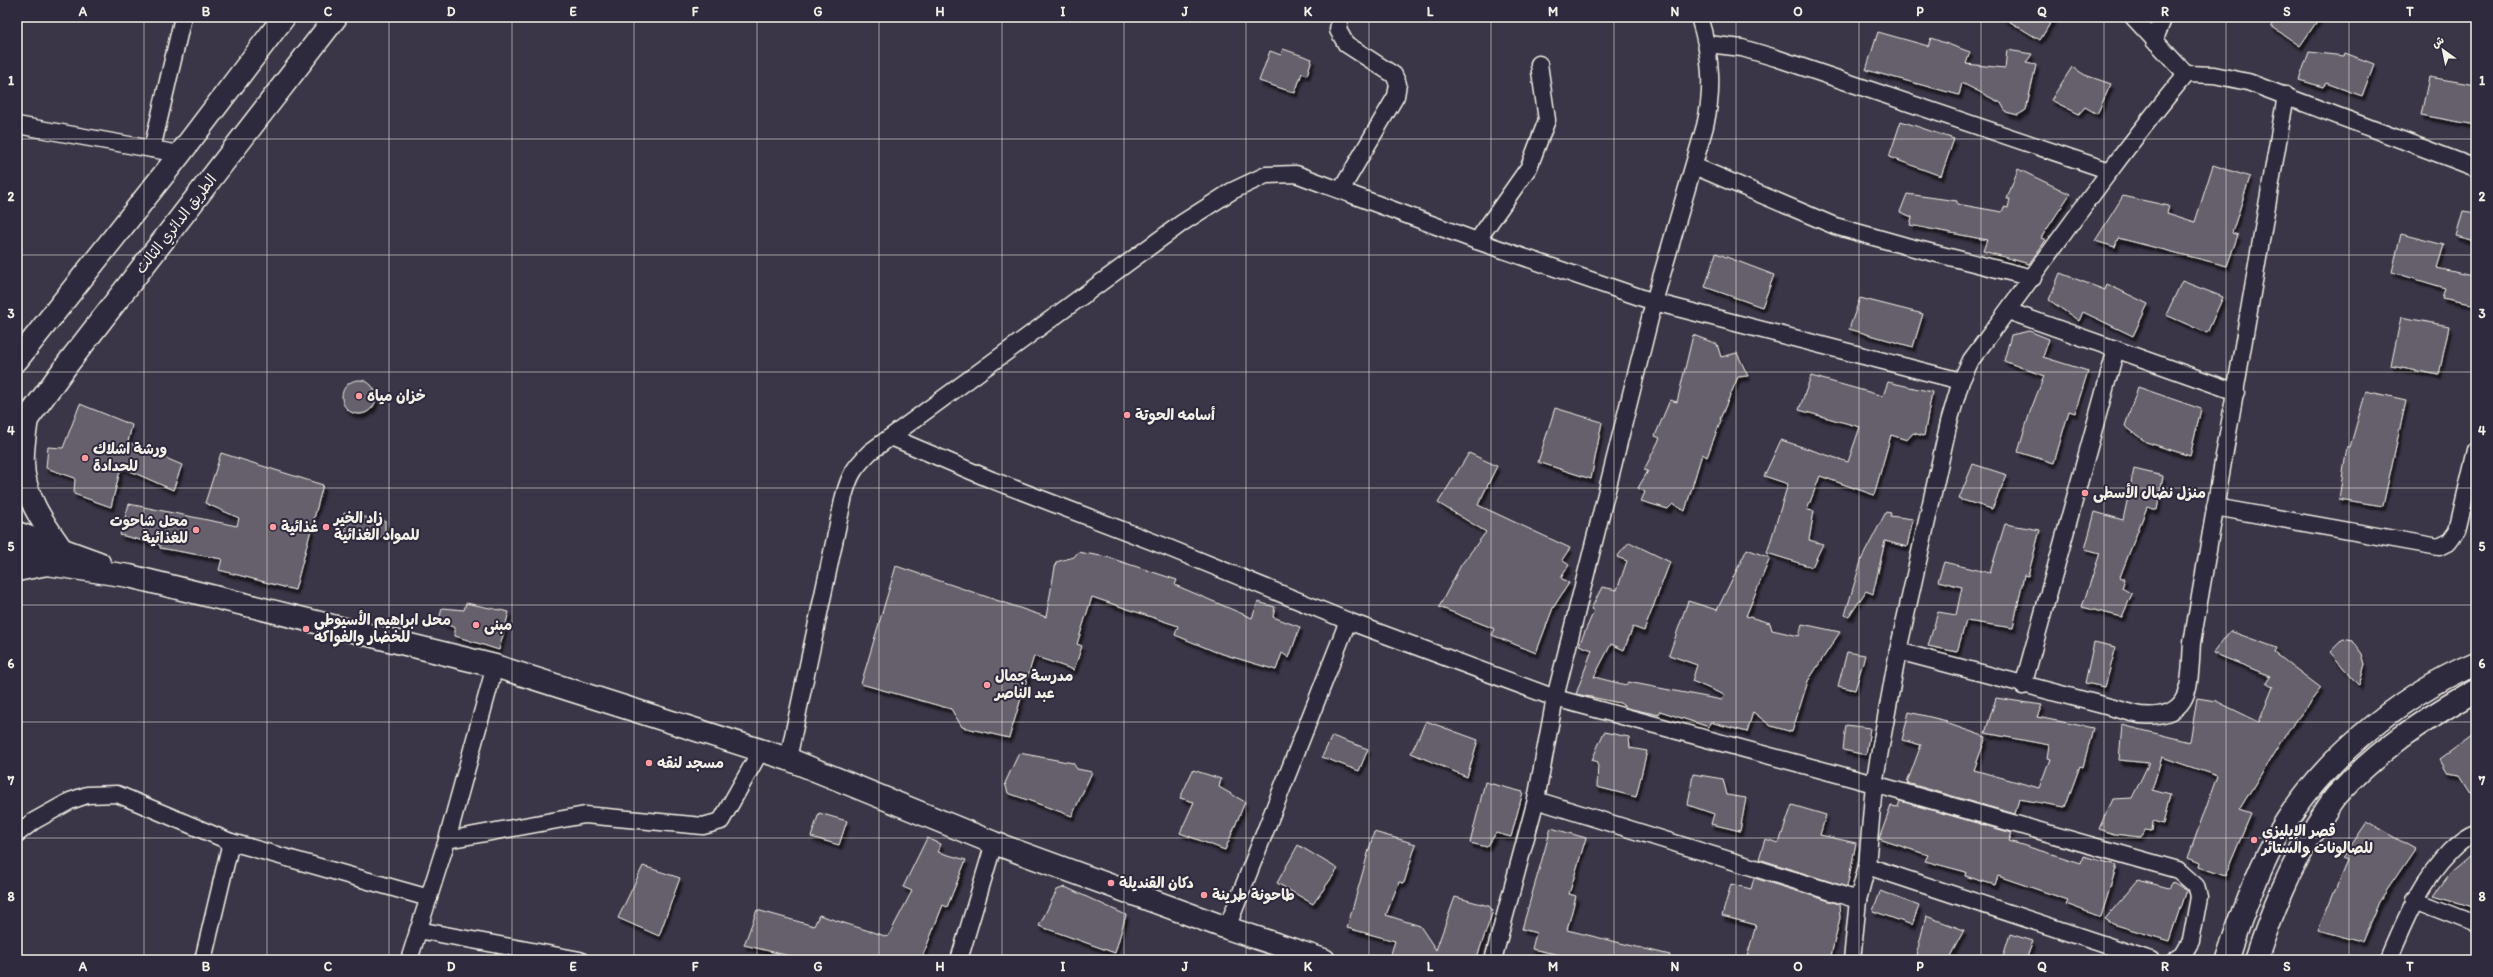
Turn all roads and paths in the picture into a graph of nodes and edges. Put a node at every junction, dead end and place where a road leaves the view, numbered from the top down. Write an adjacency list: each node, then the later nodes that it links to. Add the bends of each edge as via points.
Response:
1 (183, 17): 14 (street)
2 (284, 17): 15 (main road)
3 (336, 17): 28 (main road, الطريق الدائري الثالث)
4 (1340, 17): 19 (street, via 1338,30 1346,44 1394,75 1398,84 1396,96)
5 (1699, 17): 9 (street)
6 (2133, 17): 8 (street)
7 (2164, 17): 8 (street)
8 (2154, 40): 11 (street)
9 (1708, 44): 16 (street, via 1712,73 1711,102); 18 (street, via 1742,48 1776,58)
10 (1540, 64): 20 (street, via 1547,120 1529,167)
11 (2186, 74): 12 (street, via 2214,75 2248,82); 18 (street)
12 (2286, 95): 17 (street); 27 (street)
13 (17, 125): 14 (street)
14 (152, 149): 15 (street)
15 (180, 154): 25 (main road)
16 (1694, 166): 21 (street, via 1835,226); 22 (street)
17 (2476, 168)
18 (2110, 171): 21 (street)
19 (1341, 190): 20 (street); 29 (street, via 1296,174 1266,175 1232,191 1182,223)
20 (1477, 241): 22 (street)
21 (2033, 278): 23 (street)
22 (1654, 302): 26 (street); 42 (street)
23 (2008, 311): 24 (street); 26 (street, via 1971,360)
24 (2116, 349): 27 (street); 40 (street)
25 (17, 360)
26 (1961, 381): 37 (street, via 1928,509)
27 (2236, 392): 31 (street)
28 (22, 426): 34 (main road, via 22,463 26,484)
29 (891, 437): 36 (street); 44 (street, via 870,452 850,474)
30 (2476, 450): 31 (street, via 2456,531 2449,542 2439,547)
31 (2215, 507): 40 (street, via 2192,643 2186,698 2178,707 2155,716 2140,715)
32 (17, 533): 34 (main road)
33 (17, 556): 34 (main road)
34 (53, 556): 35 (main road); 39 (main road)
35 (17, 570)
36 (1348, 621): 42 (street); 57 (street)
37 (1898, 651): 40 (street); 45 (street)
38 (2476, 663): 69 (main road, via 2402,705 2360,737 2312,785 2275,841 2247,898)
39 (495, 666): 43 (main road); 49 (street)
40 (2023, 686)
41 (2476, 690): 70 (main road, via 2425,719 2382,751 2336,796 2302,848 2272,910)
42 (1555, 698): 45 (street); 46 (street)
43 (761, 750): 44 (main road); 49 (street, via 721,821 703,826 585,815)
44 (788, 758): 51 (main road)
45 (1874, 784): 52 (street); 68 (street, via 2178,870 2196,886 2199,897 2191,941 2183,955)
46 (1536, 800): 54 (street); 65 (street)
47 (2476, 833): 55 (street, via 2458,845 2434,869)
48 (17, 834): 50 (street, via 34,820 87,794 117,794)
49 (447, 840): 53 (street)
50 (231, 842): 53 (street); 60 (street)
51 (994, 843): 57 (main road); 63 (street)
52 (1867, 866): 54 (street); 67 (street)
53 (429, 898): 58 (street)
54 (1858, 900): 66 (street)
55 (2414, 900): 56 (street); 71 (street)
56 (2476, 924)
57 (1227, 928): 59 (main road)
58 (418, 930): 61 (street); 62 (street)
59 (1279, 953): 64 (main road)
60 (203, 960)
61 (409, 960)
62 (580, 960)
63 (959, 960)
64 (1324, 960)
65 (1492, 960)
66 (1852, 960)
67 (2151, 960)
68 (2175, 960)
69 (2227, 960)
70 (2256, 960)
71 (2388, 960)

